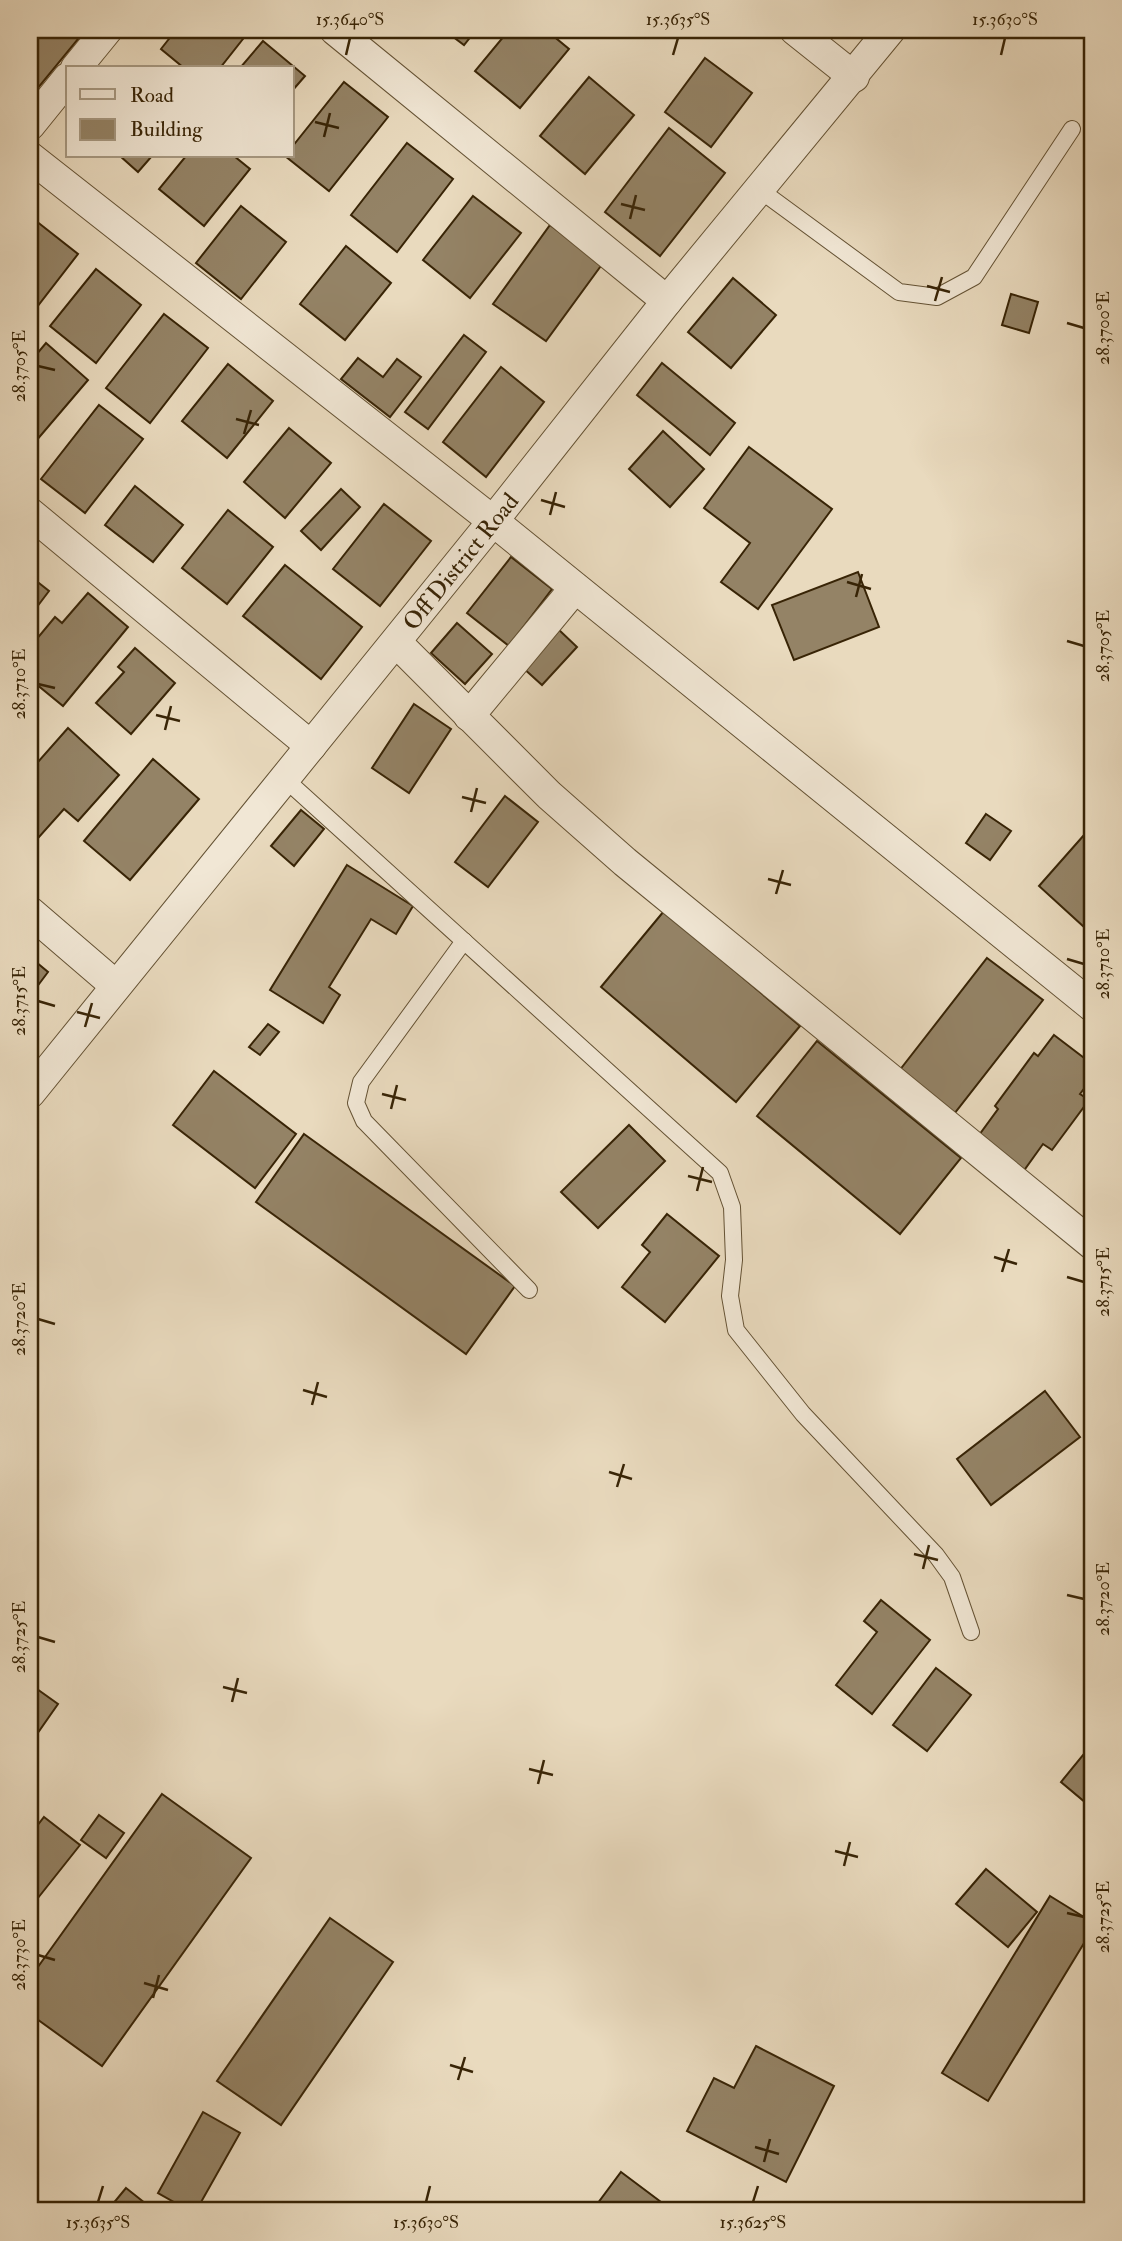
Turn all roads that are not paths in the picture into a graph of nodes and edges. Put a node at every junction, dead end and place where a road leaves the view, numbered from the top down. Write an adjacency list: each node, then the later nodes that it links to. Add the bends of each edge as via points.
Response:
1 (107, 30): 5 (street)
2 (335, 30): 12 (street)
3 (795, 30): 6 (street)
4 (890, 30): 6 (street, Off District Road)
5 (78, 66)
6 (853, 77): 11 (street, Off District Road)
7 (66, 80): 8 (street)
8 (30, 125)
9 (1072, 129): 11 (lane, via 974,277 937,297 900,292)
10 (30, 157): 14 (street)
11 (760, 190): 12 (street, Off District Road)
12 (667, 301): 14 (street, Off District Road)
13 (30, 513): 18 (street)
14 (494, 521): 15 (street); 16 (street, Off District Road)
15 (575, 588): 17 (street); 23 (street)
16 (396, 642): 17 (street); 18 (street, Off District Road)
17 (469, 716): 25 (street, via 625,862)
18 (311, 747): 19 (street, Off District Road)
19 (285, 779): 21 (lane); 22 (street, Off District Road)
20 (30, 912): 22 (street)
21 (464, 941): 26 (lane, via 361,1082 356,1103 363,1121); 27 (lane, via 720,1173 733,1206 730,1296 736,1330 803,1414 936,1555 951,1577)
22 (115, 985): 24 (street, Off District Road)
23 (1092, 1006)
24 (30, 1093)
25 (1092, 1244)
26 (529, 1290)
27 (971, 1632)

